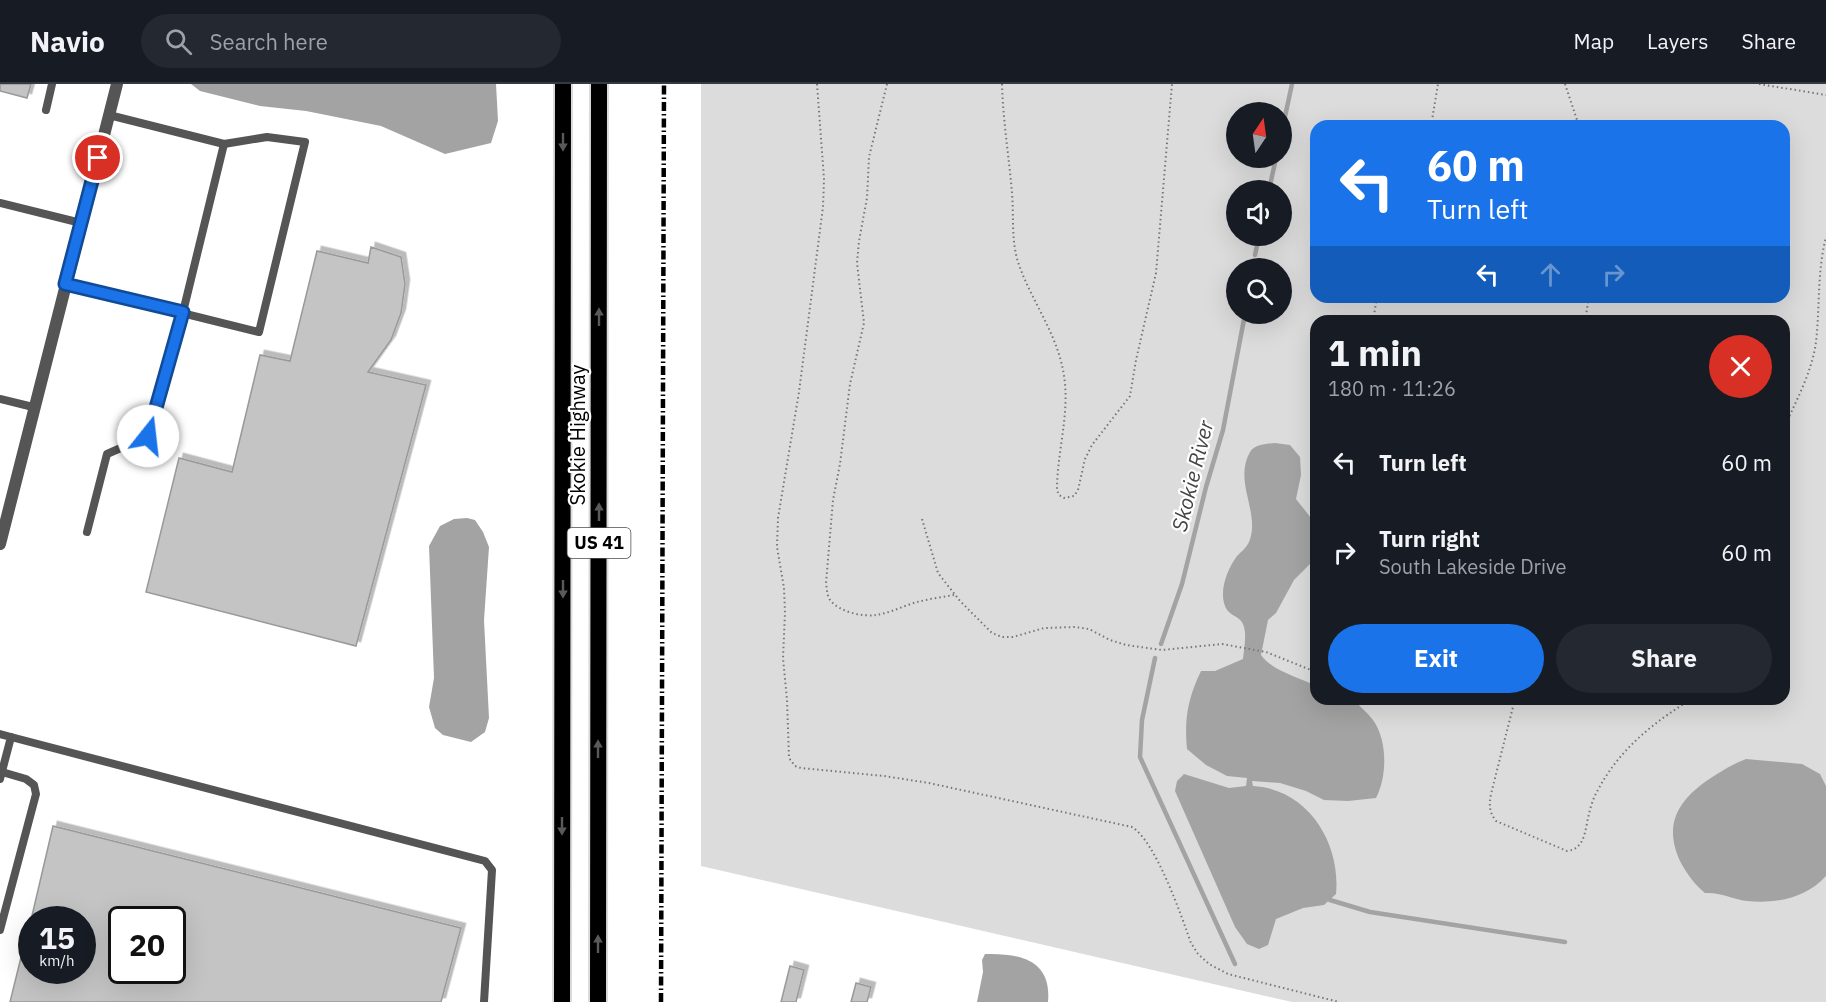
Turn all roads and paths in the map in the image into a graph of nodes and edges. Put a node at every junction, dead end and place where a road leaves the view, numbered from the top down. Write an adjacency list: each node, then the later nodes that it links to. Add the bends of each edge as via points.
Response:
1 (52, 84): 13 (lane)
2 (117, 84): 14 (street)
3 (563, 84): 38 (highway, Skokie Highway / US 41, one-way to 38)
4 (599, 84): 39 (highway, Skokie Highway / US 41, one-way to 4)
5 (817, 84): 40 (path, via 823,207 801,381 778,518 777,548 785,605 783,658 789,758 801,768 929,783 1132,826 1151,847 1191,943 1209,964 1237,977)
6 (886, 84): 29 (path, via 869,157 859,241 857,262 864,323 850,384 833,500 827,594 837,606 868,616)
7 (1002, 84): 8 (path, via 1014,245 1026,285 1062,360 1065,396 1057,490 1059,495 1069,498 1077,490 1092,445 1131,396 1156,273)
8 (1172, 84)
9 (1438, 84): 15 (path)
10 (1565, 84): 16 (path)
11 (1759, 84): 12 (path)
12 (1826, 95)
13 (46, 110)
14 (109, 114): 17 (lane); 19 (street)
15 (1432, 120)
16 (1577, 120)
17 (224, 144): 22 (lane); 22 (lane, via 267,137 305,142 259,332)
18 (0, 203): 19 (lane)
19 (81, 223): 21 (street)
20 (1826, 237): 25 (path, via 1813,359)
21 (65, 284): 22 (lane); 24 (street)
22 (183, 312): 27 (lane, via 148,436 107,454)
23 (0, 399): 24 (lane)
24 (33, 407): 28 (street)
25 (1790, 415)
26 (922, 519): 29 (path, via 932,561)
27 (87, 532)
28 (0, 544)
29 (954, 595): 30 (path, via 992,633 1002,637 1061,626 1089,629 1110,640 1162,650 1210,645 1239,647 1266,652)
30 (1310, 670)
31 (1513, 705): 32 (path, via 1491,794 1492,816 1571,851 1581,844 1606,774 1624,752)
32 (1682, 705)
33 (0, 734): 34 (lane)
34 (11, 737): 35 (lane); 37 (lane, via 485,861 492,870)
35 (1, 776): 36 (lane, via 26,779 34,785 36,794)
36 (0, 930)
37 (484, 1002)
38 (562, 1002)
39 (598, 1002)
40 (1339, 1002)

